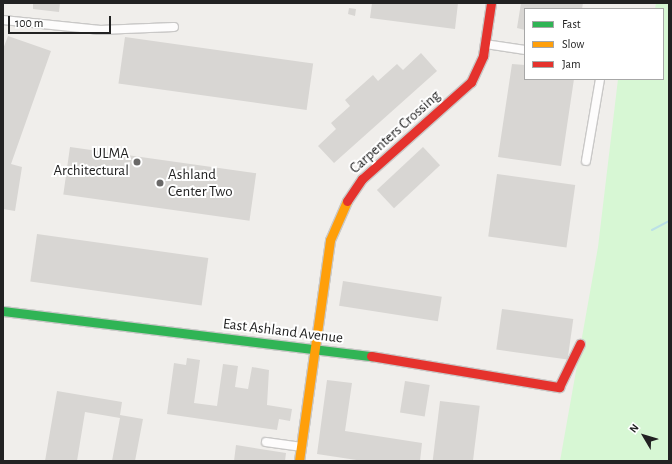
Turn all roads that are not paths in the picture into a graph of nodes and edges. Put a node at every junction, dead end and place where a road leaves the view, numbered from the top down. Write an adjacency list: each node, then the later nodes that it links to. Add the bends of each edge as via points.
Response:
1 (491, 3): 4 (street, Carpenters Crossing)
2 (3, 20): 3 (street, via 100,30)
3 (174, 27)
4 (486, 44): 5 (street); 10 (street, Carpenters Crossing, via 471,82 351,193 330,240 326,287)
5 (524, 50)
6 (600, 80): 7 (street)
7 (586, 161)
8 (3, 312): 10 (street, East Ashland Avenue)
9 (580, 344): 10 (street, East Ashland Avenue, via 559,387)
10 (316, 349): 12 (street, Carpenters Crossing)
11 (266, 442): 12 (street)
12 (302, 447): 13 (street, Carpenters Crossing)
13 (300, 461)

